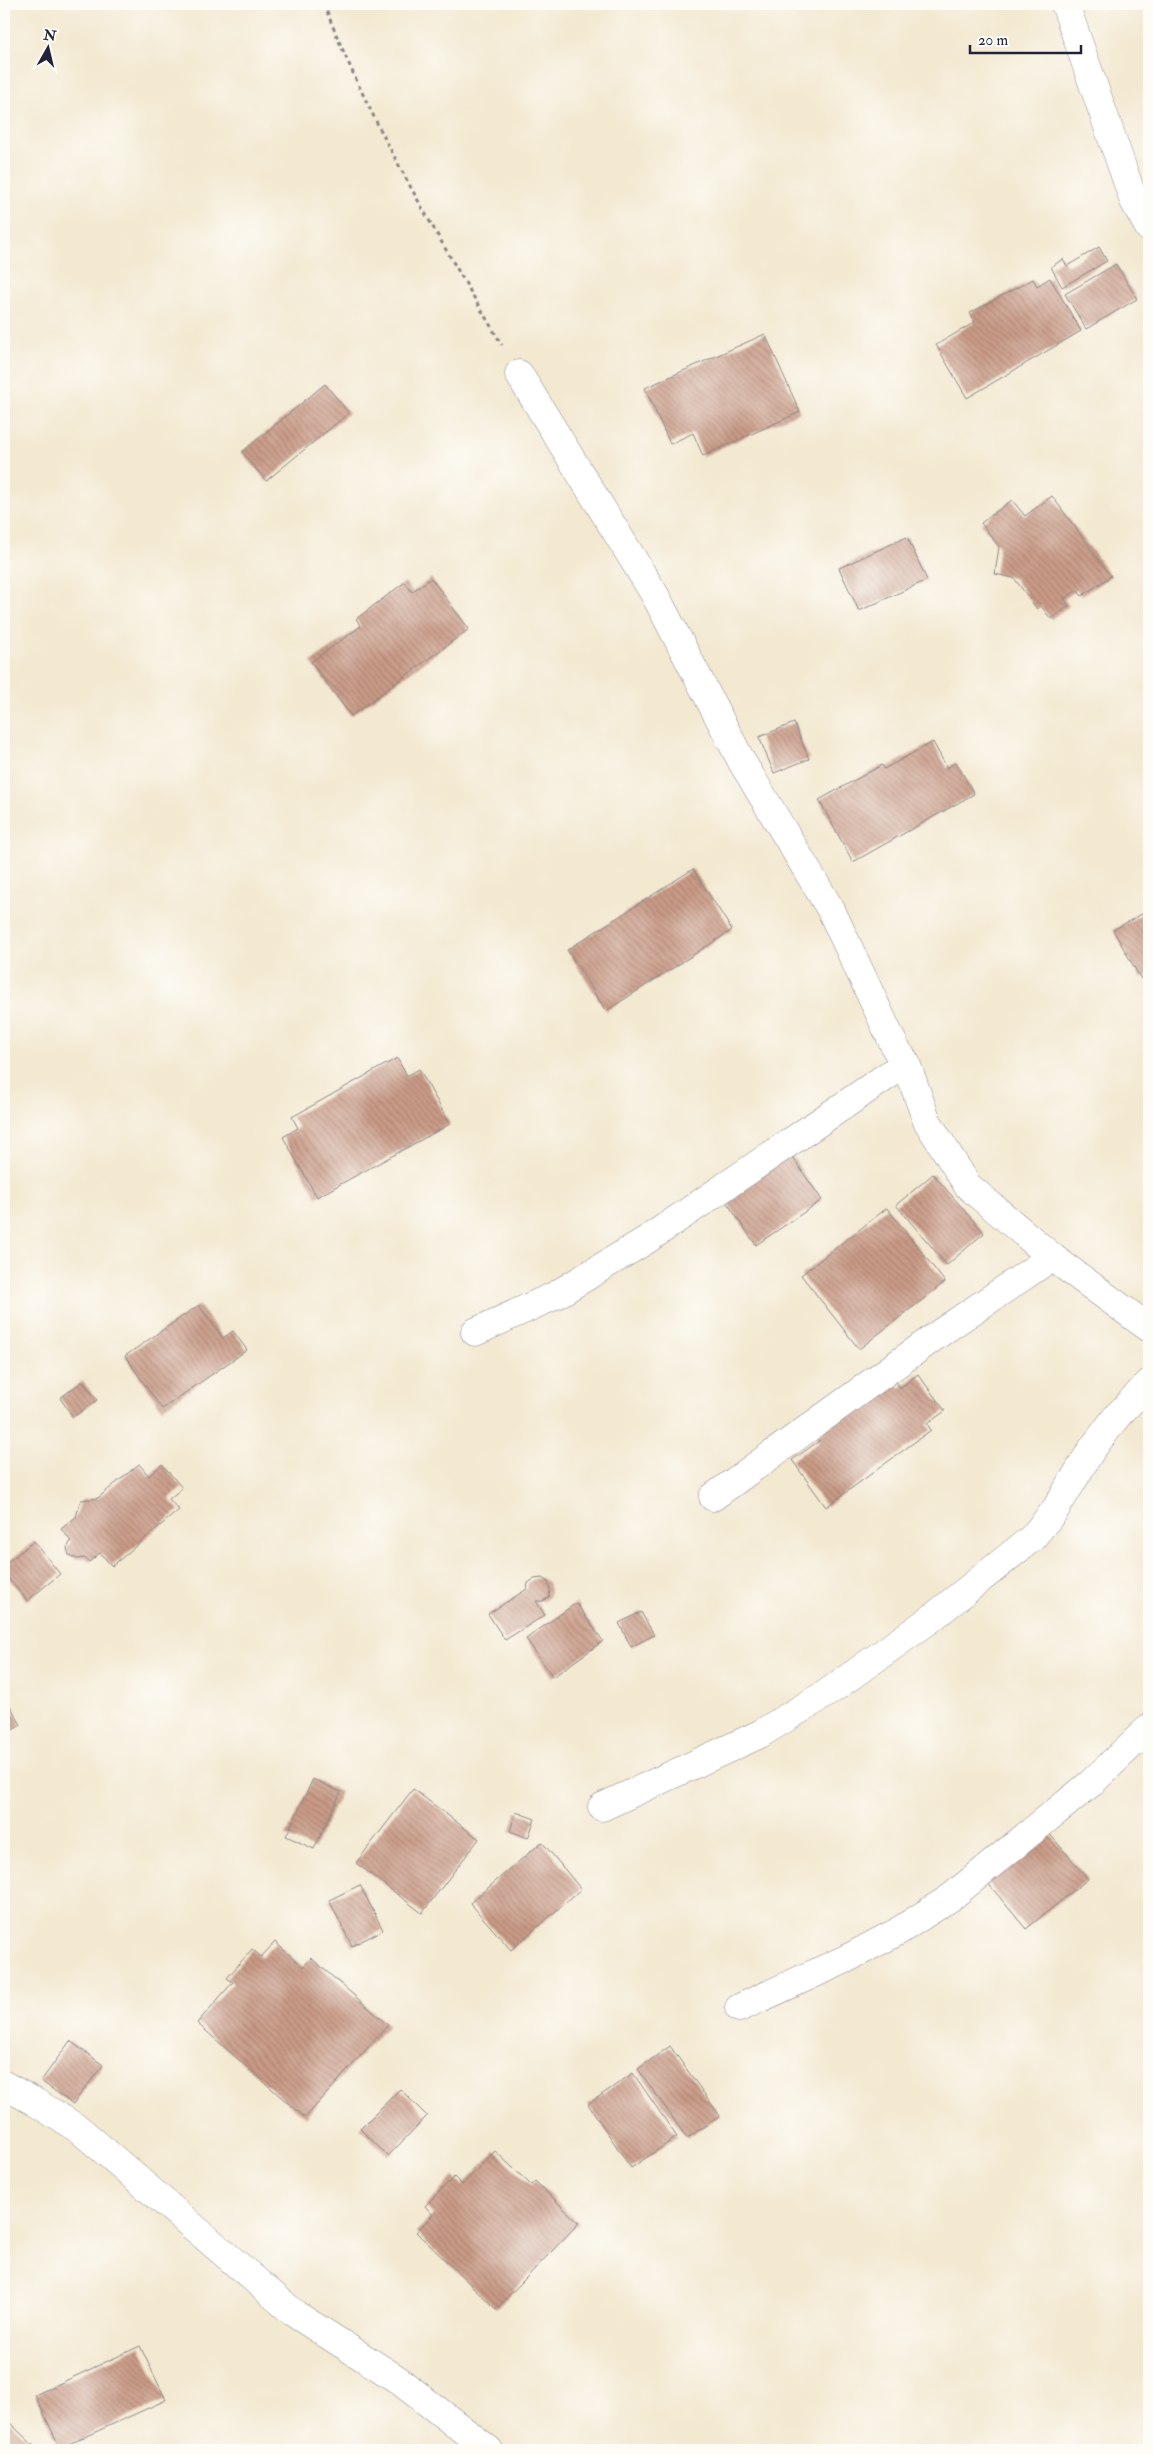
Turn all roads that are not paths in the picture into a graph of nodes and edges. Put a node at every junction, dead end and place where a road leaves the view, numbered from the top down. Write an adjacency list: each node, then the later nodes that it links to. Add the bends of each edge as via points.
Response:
1 (1065, 4): 2 (street, via 1134,202)
2 (1149, 228)
3 (519, 374): 4 (street, via 655,595 742,762 831,910 896,1049)
4 (906, 1062): 5 (street, via 927,1121 968,1186); 7 (street, via 648,1240 556,1295)
5 (1052, 1256): 6 (street); 9 (street)
6 (1149, 1328)
7 (475, 1332)
8 (1149, 1383): 11 (street, via 1117,1416 1092,1449 1055,1510 1032,1538 932,1618 827,1694 760,1734)
9 (713, 1497)
10 (1149, 1728): 12 (street, via 1090,1784 950,1898 897,1932 846,1959)
11 (602, 1807)
12 (739, 2008)
13 (4, 2085): 14 (street, via 80,2130 295,2314 397,2379)
14 (489, 2450)

